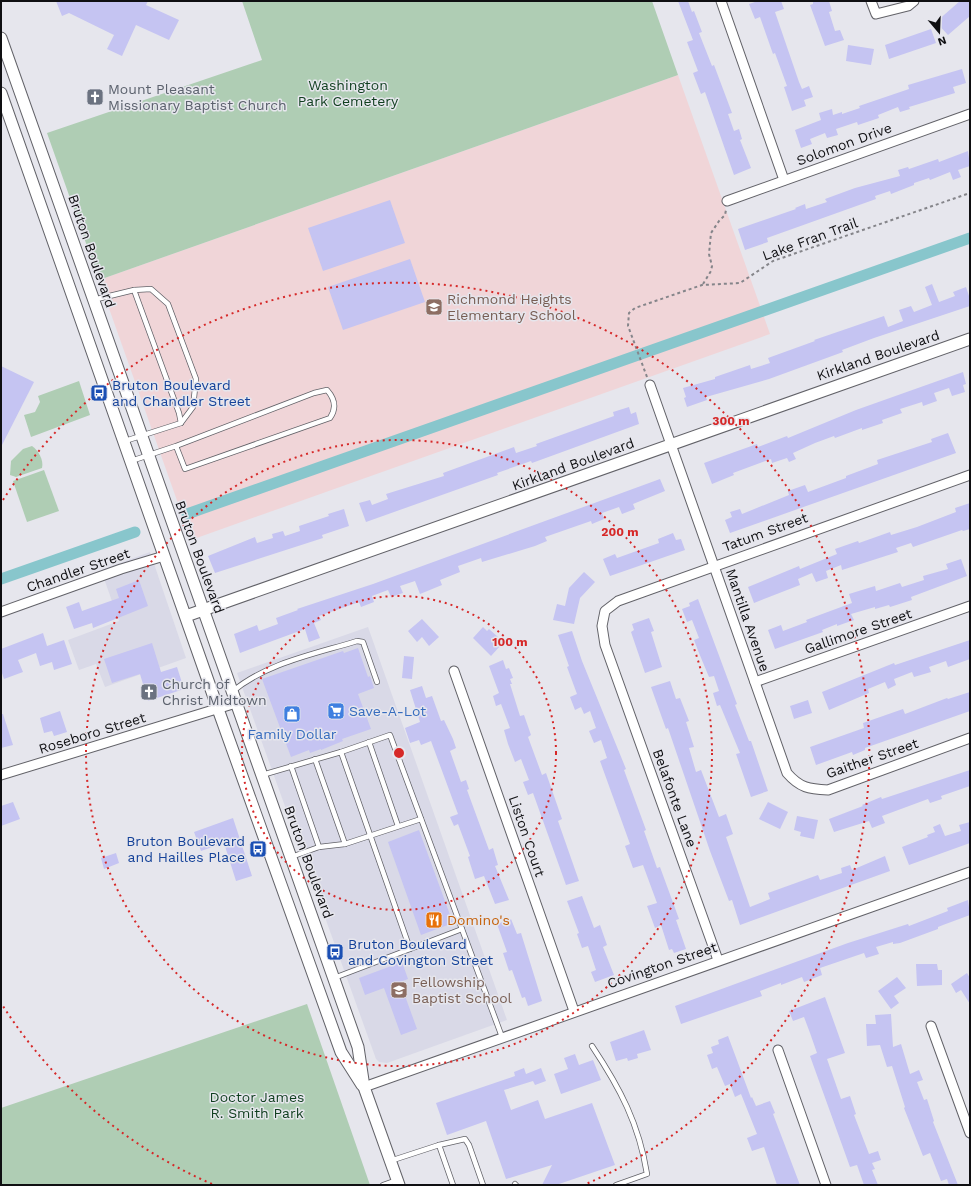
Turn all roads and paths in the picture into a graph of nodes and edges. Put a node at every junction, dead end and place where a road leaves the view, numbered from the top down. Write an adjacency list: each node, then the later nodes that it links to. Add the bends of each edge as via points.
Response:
1 (721, 1): 8 (street)
2 (871, 1): 3 (street, via 876,14 908,6)
3 (914, 1)
4 (1, 38): 5 (street, Bruton Boulevard)
5 (22, 96): 6 (street); 13 (street, Bruton Boulevard)
6 (2, 101): 14 (street, Bruton Boulevard)
7 (970, 114): 8 (street, Solomon Drive)
8 (784, 180): 10 (street, Solomon Drive)
9 (970, 192): 11 (path, Lake Fran Trail, via 773,261 740,283)
10 (727, 201): 11 (path, via 725,215 711,233 709,254 712,266)
11 (702, 285): 16 (path, Lake Fran Trail, via 635,308 629,313 627,319)
12 (134, 290): 13 (lane); 18 (lane); 18 (lane, via 151,289 168,304 196,379 193,407)
13 (93, 300): 14 (street); 19 (street, Bruton Boulevard)
14 (76, 305): 20 (street, Bruton Boulevard)
15 (970, 339): 21 (street, Kirkland Boulevard)
16 (645, 373)
17 (650, 385): 21 (street, Mantilla Avenue)
18 (181, 423): 19 (lane)
19 (141, 435): 20 (lane); 23 (street, Bruton Boulevard)
20 (124, 441): 24 (street, Bruton Boulevard)
21 (671, 445): 27 (street, Mantilla Avenue); 29 (street, Kirkland Boulevard)
22 (176, 446): 22 (lane, via 186,469 330,418 335,403 333,396 327,390 314,393); 23 (lane)
23 (148, 455): 24 (lane); 29 (street, Bruton Boulevard)
24 (131, 461): 26 (street, Bruton Boulevard)
25 (970, 475): 27 (street, Tatum Street)
26 (164, 556): 30 (street, Chandler Street); 31 (street, Bruton Boulevard)
27 (714, 566): 32 (street, Tatum Street, via 618,601 605,611 602,626); 35 (street, Mantilla Avenue)
28 (970, 606): 35 (street, Gallimore Street)
29 (203, 611): 31 (street, Kirkland Boulevard); 36 (street, Bruton Boulevard)
30 (1, 612)
31 (186, 616): 38 (street, Bruton Boulevard)
32 (605, 644): 59 (street, Belafonte Lane)
33 (454, 671): 61 (street, Liston Court)
34 (377, 682): 36 (lane, via 363,642 357,640 269,670 246,681)
35 (755, 682): 44 (street, Mantilla Avenue)
36 (232, 692): 37 (street, Bruton Boulevard)
37 (236, 703): 38 (street, Roseboro Street); 46 (street, Bruton Boulevard)
38 (218, 709): 45 (street, Roseboro Street); 53 (street, Bruton Boulevard)
39 (970, 738): 44 (street, Gaither Street, via 828,790 812,789 797,784)
40 (369, 742): 41 (lane); 47 (lane, via 390,735); 48 (lane)
41 (340, 752): 42 (lane); 49 (lane)
42 (315, 759): 43 (lane); 50 (lane)
43 (291, 766): 46 (lane); 51 (lane)
44 (787, 773)
45 (1, 775)
46 (262, 775): 52 (street, Bruton Boulevard)
47 (421, 819): 48 (lane); 55 (lane)
48 (398, 826): 49 (lane)
49 (370, 836): 50 (lane); 57 (lane)
50 (345, 844): 51 (lane)
51 (319, 847): 52 (lane)
52 (291, 857): 53 (street); 56 (street, Bruton Boulevard)
53 (274, 864): 58 (street, Bruton Boulevard)
54 (970, 872): 59 (street, Covington Street)
55 (462, 929): 57 (lane); 63 (lane)
56 (324, 949): 58 (street); 60 (street, Bruton Boulevard)
57 (410, 949): 60 (lane)
58 (306, 955): 66 (street, Bruton Boulevard, via 341,1052)
59 (718, 960): 61 (street, Covington Street)
60 (334, 978): 66 (street, Bruton Boulevard, via 358,1047)
61 (574, 1011): 63 (street, Covington Street)
62 (931, 1026): 67 (street)
63 (502, 1037): 66 (street, Covington Street)
64 (592, 1046): 74 (lane, via 621,1092 643,1148 647,1174)
65 (778, 1050): 75 (street)
66 (364, 1087): 69 (street, Bruton Boulevard)
67 (970, 1132)
68 (439, 1145): 69 (lane); 72 (lane); 73 (lane, via 465,1139)
69 (390, 1161): 70 (street, Bruton Boulevard)
70 (398, 1184): 71 (lane)
71 (382, 1185)
72 (453, 1185)
73 (483, 1185)
74 (616, 1185)
75 (826, 1185)

